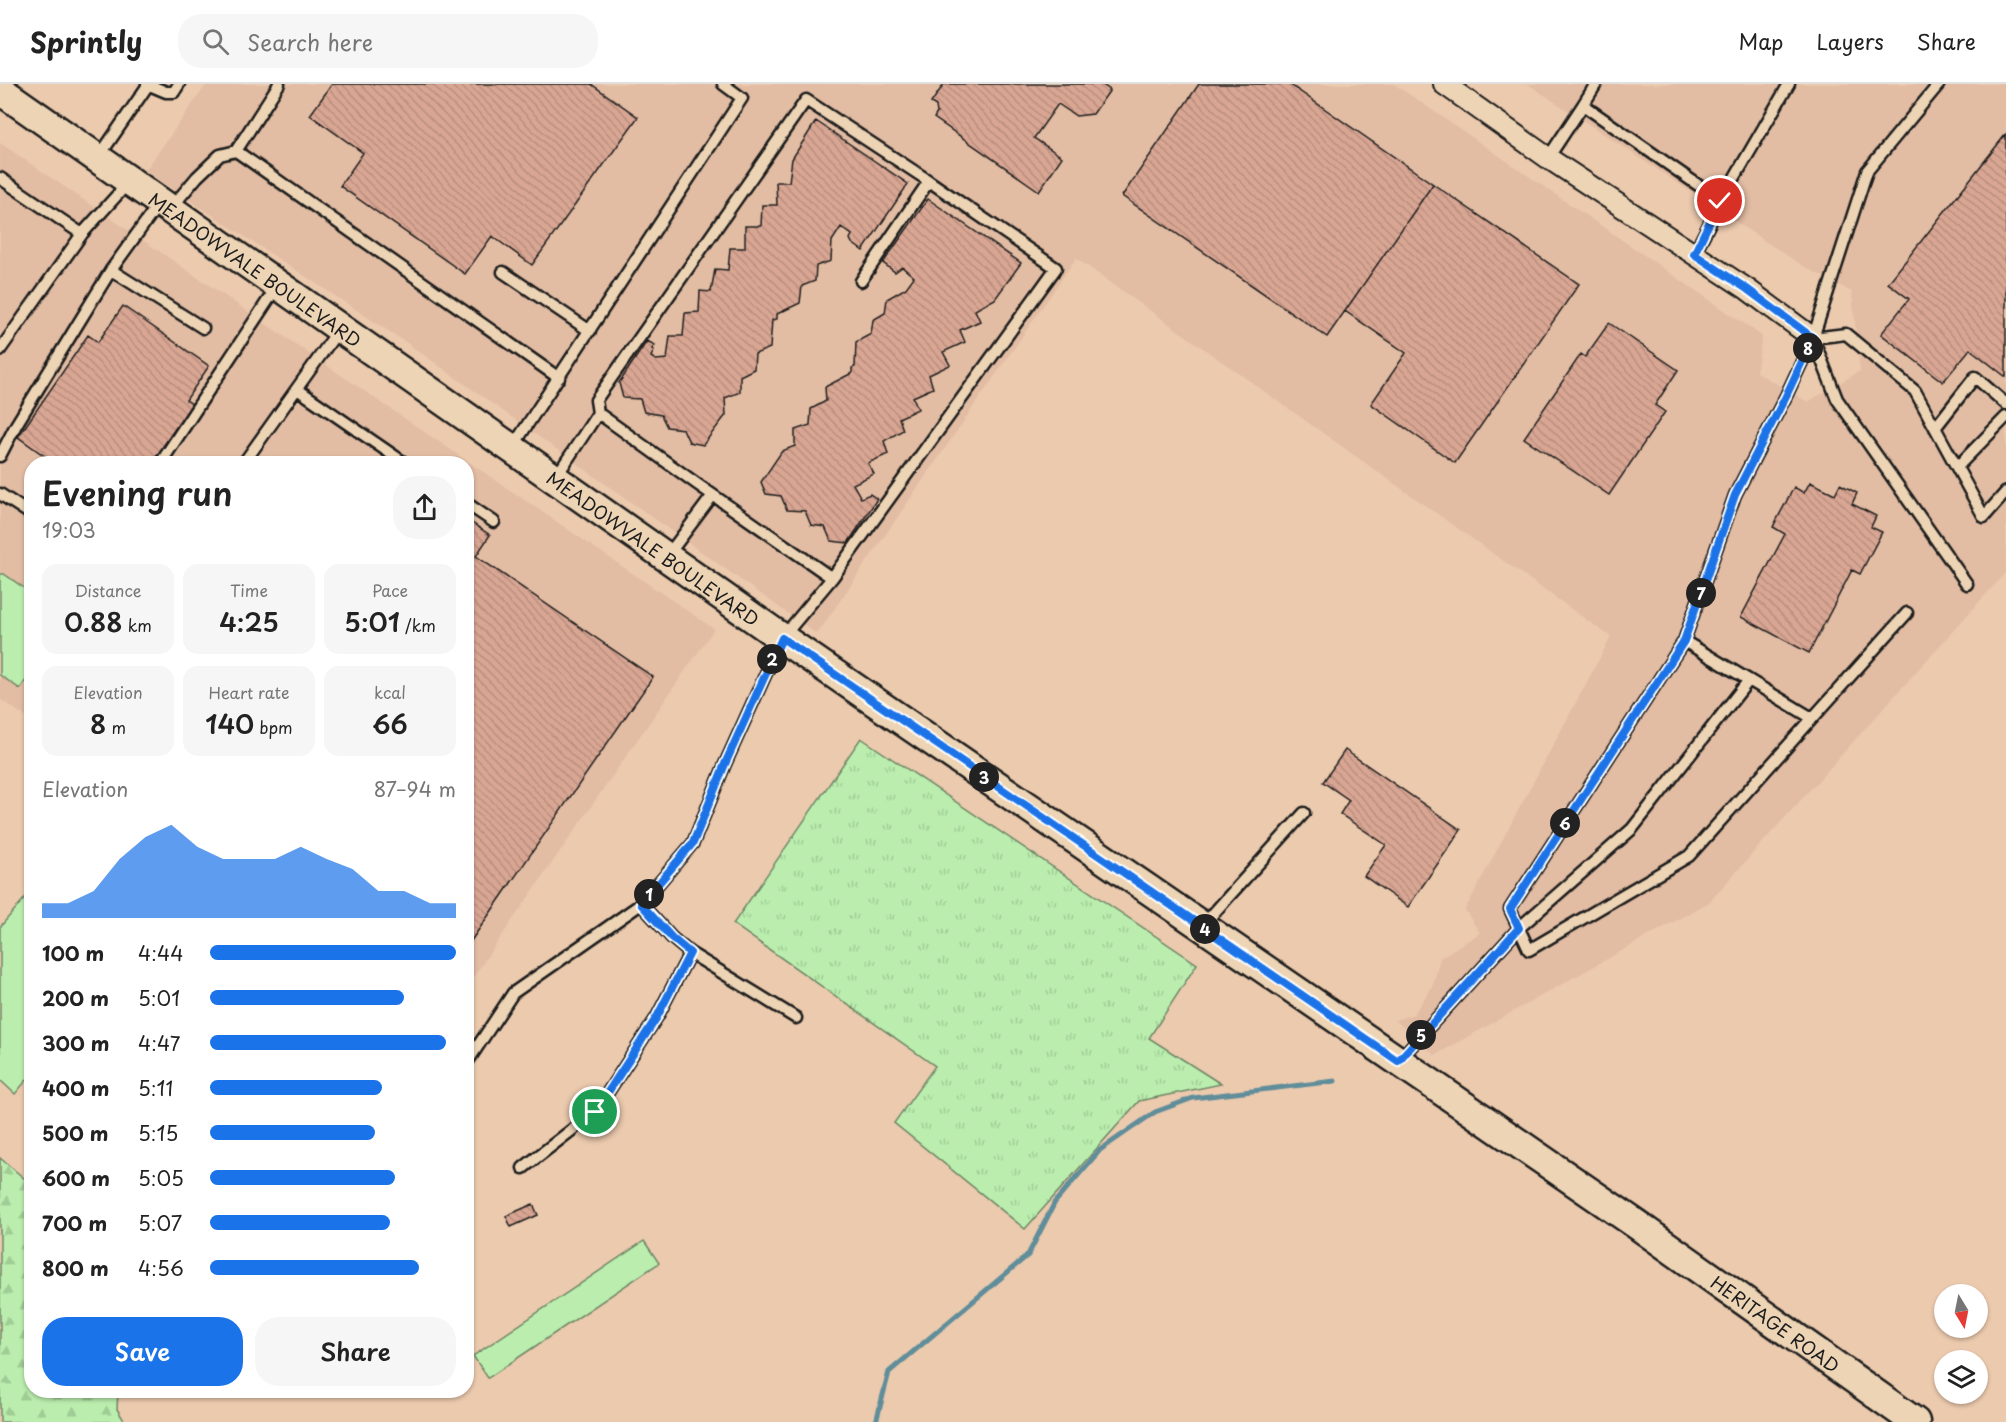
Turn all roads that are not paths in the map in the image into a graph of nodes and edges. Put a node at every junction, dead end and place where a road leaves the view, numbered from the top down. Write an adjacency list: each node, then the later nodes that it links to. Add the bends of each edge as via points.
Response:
1 (147, 84): 2 (lane, via 174,92); 12 (lane)
2 (179, 84)
3 (279, 84): 11 (lane)
4 (723, 84): 27 (lane, via 742,98)
5 (1444, 84): 13 (street)
6 (1596, 84): 10 (lane)
7 (1789, 84): 17 (lane)
8 (1939, 84): 28 (lane, via 1867,171)
9 (0, 90): 12 (main road, MEADOWVALE BOULEVARD)
10 (1583, 105): 13 (lane); 17 (lane)
11 (236, 151): 18 (lane, via 220,154); 30 (lane)
12 (98, 158): 15 (main road, MEADOWVALE BOULEVARD)
13 (1548, 158): 20 (street)
14 (0, 178): 19 (lane)
15 (130, 180): 18 (main road, MEADOWVALE BOULEVARD); 19 (lane)
16 (929, 181): 23 (lane); 33 (lane, via 806,100 596,400); 50 (lane, via 1056,268)
17 (1720, 201): 20 (lane)
18 (165, 205): 21 (lane); 24 (main road, MEADOWVALE BOULEVARD)
19 (82, 234): 29 (lane)
20 (1694, 254): 28 (street)
21 (111, 270): 25 (lane); 37 (lane)
22 (503, 272): 27 (lane)
23 (861, 281)
24 (278, 285): 26 (main road, MEADOWVALE BOULEVARD); 38 (lane)
25 (203, 328)
26 (340, 328): 31 (lane); 36 (main road, MEADOWVALE BOULEVARD)
27 (590, 330): 30 (lane)
28 (1813, 338): 35 (lane, via 1846,334 1915,392); 51 (lane, via 1837,399); 54 (lane, via 1735,495)
29 (0, 350)
30 (559, 378): 36 (lane)
31 (297, 389): 39 (lane); 40 (lane)
32 (2006, 404): 35 (lane, via 1975,377)
33 (598, 413): 42 (lane); 45 (lane)
34 (2006, 417): 41 (lane)
35 (1935, 428): 41 (lane)
36 (512, 449): 42 (main road, MEADOWVALE BOULEVARD)
37 (0, 456)
38 (165, 456)
39 (249, 456)
40 (394, 456)
41 (1957, 467): 43 (lane, via 1984,517)
42 (555, 479): 49 (main road, MEADOWVALE BOULEVARD)
43 (2006, 492)
44 (0, 495): 47 (lane)
45 (713, 495): 49 (lane); 50 (lane)
46 (474, 508): 48 (lane)
47 (24, 510)
48 (494, 522)
49 (666, 557): 53 (main road, MEADOWVALE BOULEVARD)
50 (832, 578): 53 (lane)
51 (1967, 584)
52 (1907, 612): 56 (lane)
53 (782, 638): 58 (lane, via 693,843); 59 (main road, MEADOWVALE BOULEVARD)
54 (1684, 641): 55 (lane); 60 (lane, via 1510,909)
55 (1749, 680): 56 (lane); 60 (lane, via 1632,829)
56 (1812, 718): 60 (lane, via 1689,856 1529,950)
57 (1304, 813): 59 (lane)
58 (641, 904): 61 (lane); 63 (lane, via 513,993)
59 (1202, 927): 64 (main road, MEADOWVALE BOULEVARD)
60 (1519, 928): 64 (lane)
61 (690, 953): 62 (lane); 65 (lane, via 657,1017 595,1112)
62 (796, 1018)
63 (474, 1052)
64 (1398, 1061): 66 (main road, MEADOWVALE BOULEVARD)
65 (523, 1168)
66 (1636, 1224): 67 (main road, HERITAGE ROAD)
67 (1915, 1422)

